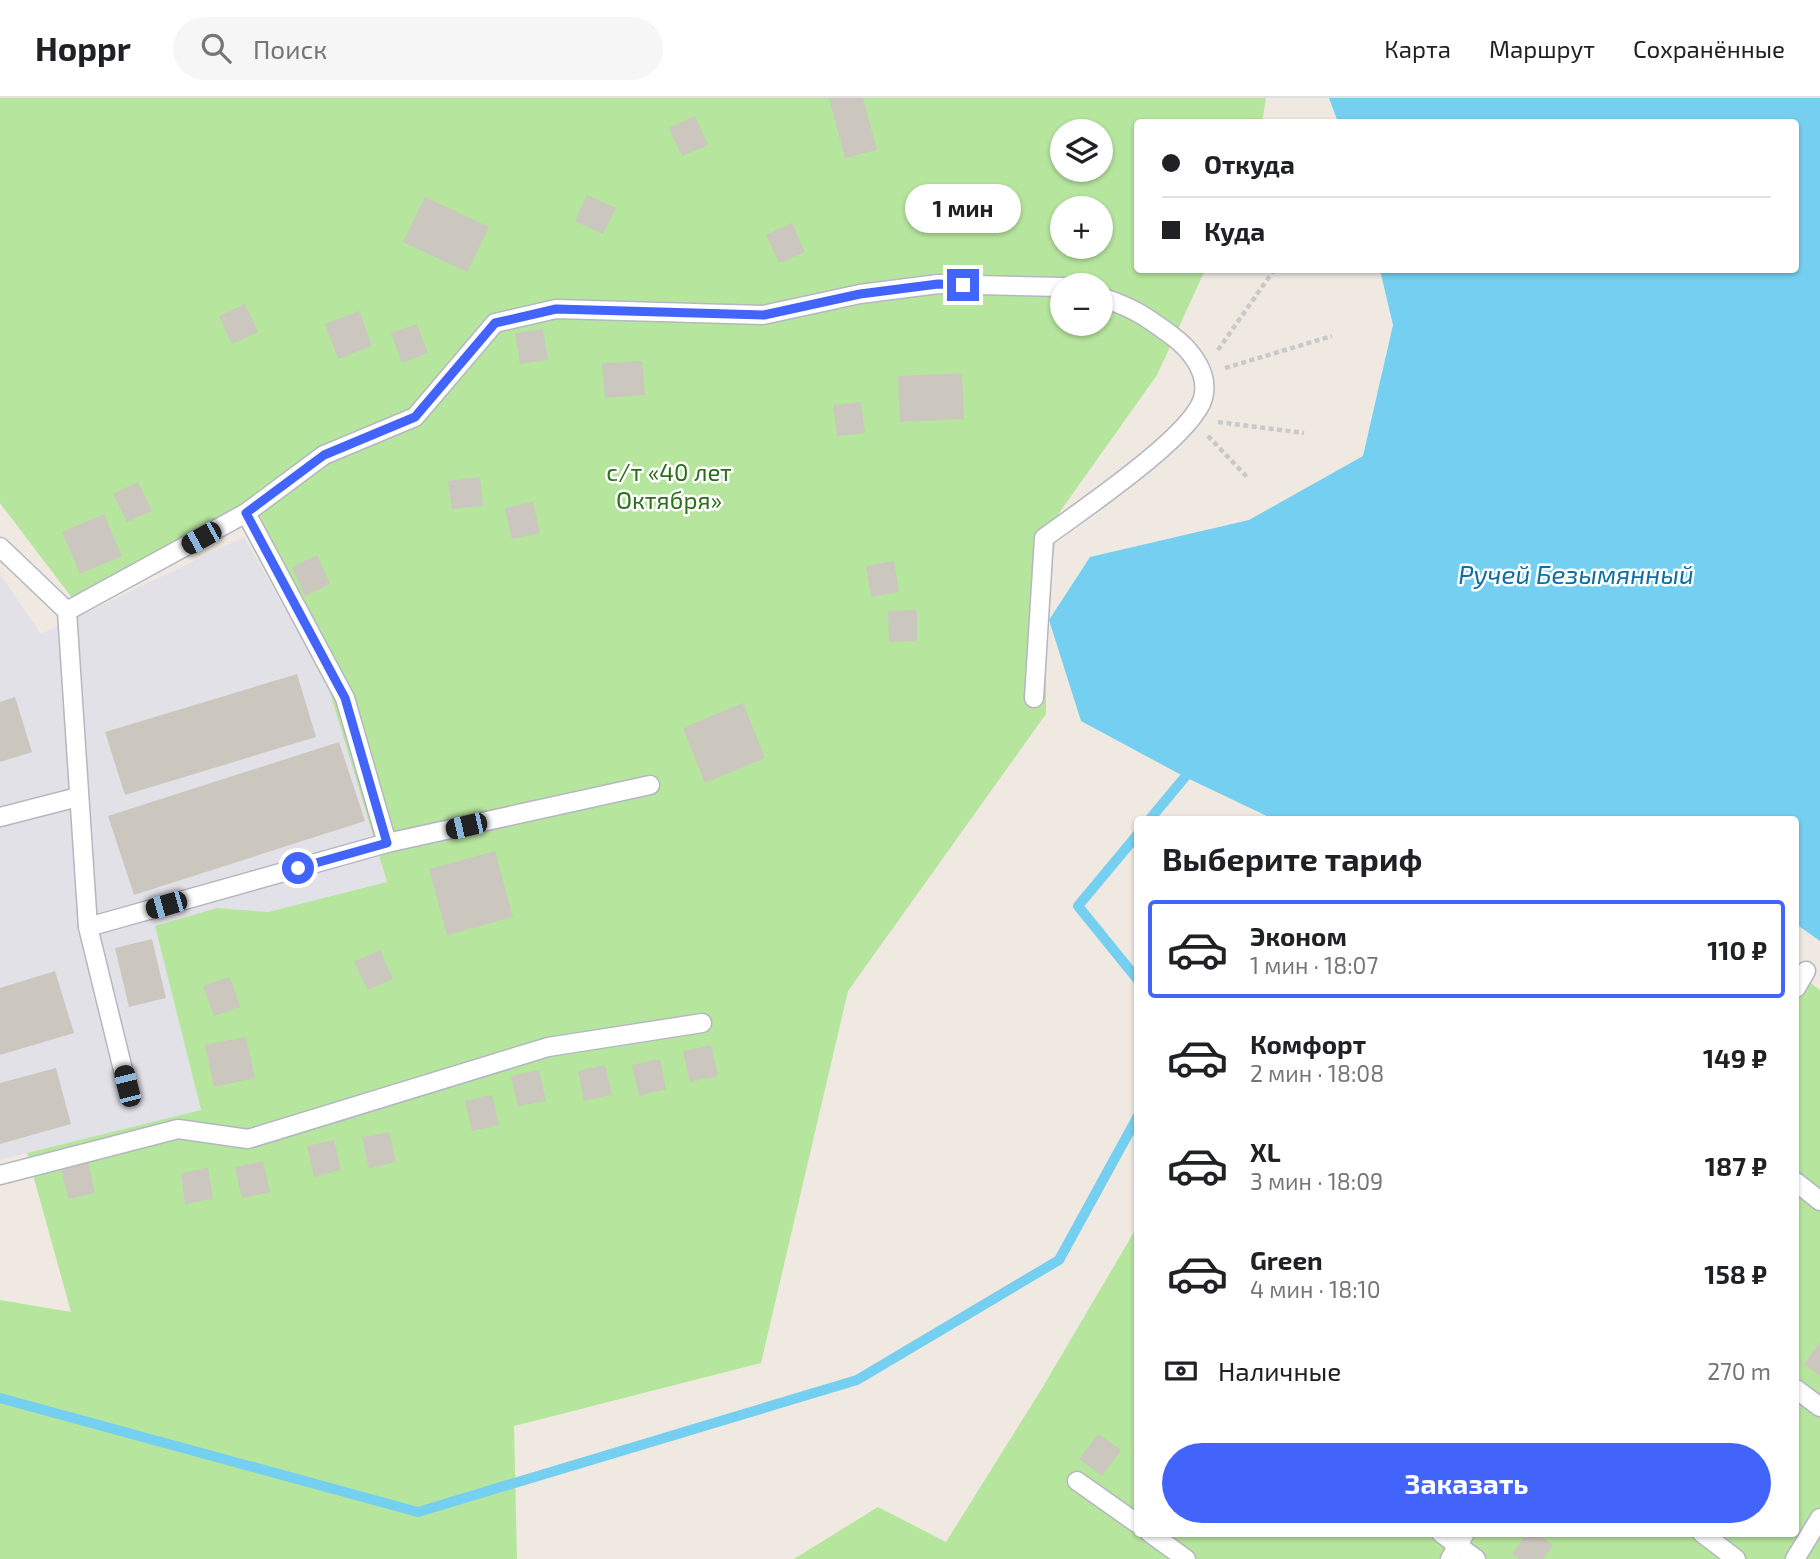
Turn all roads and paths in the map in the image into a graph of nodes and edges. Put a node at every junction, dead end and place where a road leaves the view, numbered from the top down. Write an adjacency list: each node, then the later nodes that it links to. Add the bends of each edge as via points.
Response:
1 (1272, 273): 5 (path)
2 (1050, 287): 9 (lane, via 938,284 860,294 764,315 556,309 495,323 415,417 324,455)
3 (1113, 301): 5 (lane, via 1135,308 1189,349)
4 (1332, 337): 5 (path)
5 (1202, 374): 6 (lane, via 1203,397)
6 (1191, 419): 7 (path); 8 (path); 12 (lane, via 1148,461 1044,538)
7 (1304, 432)
8 (1248, 478)
9 (246, 513): 11 (lane); 16 (lane, via 345,698)
10 (0, 547): 11 (lane)
11 (67, 611): 14 (lane)
12 (1034, 698)
13 (650, 785): 16 (lane)
14 (78, 797): 15 (lane); 17 (lane)
15 (0, 817)
16 (387, 843): 17 (lane)
17 (88, 927): 21 (lane)
18 (1806, 971): 19 (lane)
19 (1799, 983)
20 (702, 1023): 22 (lane, via 548,1047 248,1139 178,1129)
21 (127, 1086)
22 (0, 1175)
23 (1799, 1184): 24 (lane)
24 (1820, 1201)
25 (1799, 1392): 26 (lane)
26 (1820, 1407)
27 (1077, 1480): 29 (lane)
28 (1820, 1518): 36 (lane)
29 (1134, 1521)
30 (1156, 1537): 33 (lane)
31 (1707, 1537): 35 (lane)
32 (1458, 1546): 34 (lane)
33 (1186, 1559)
34 (1476, 1559)
35 (1736, 1559)
36 (1795, 1559)

